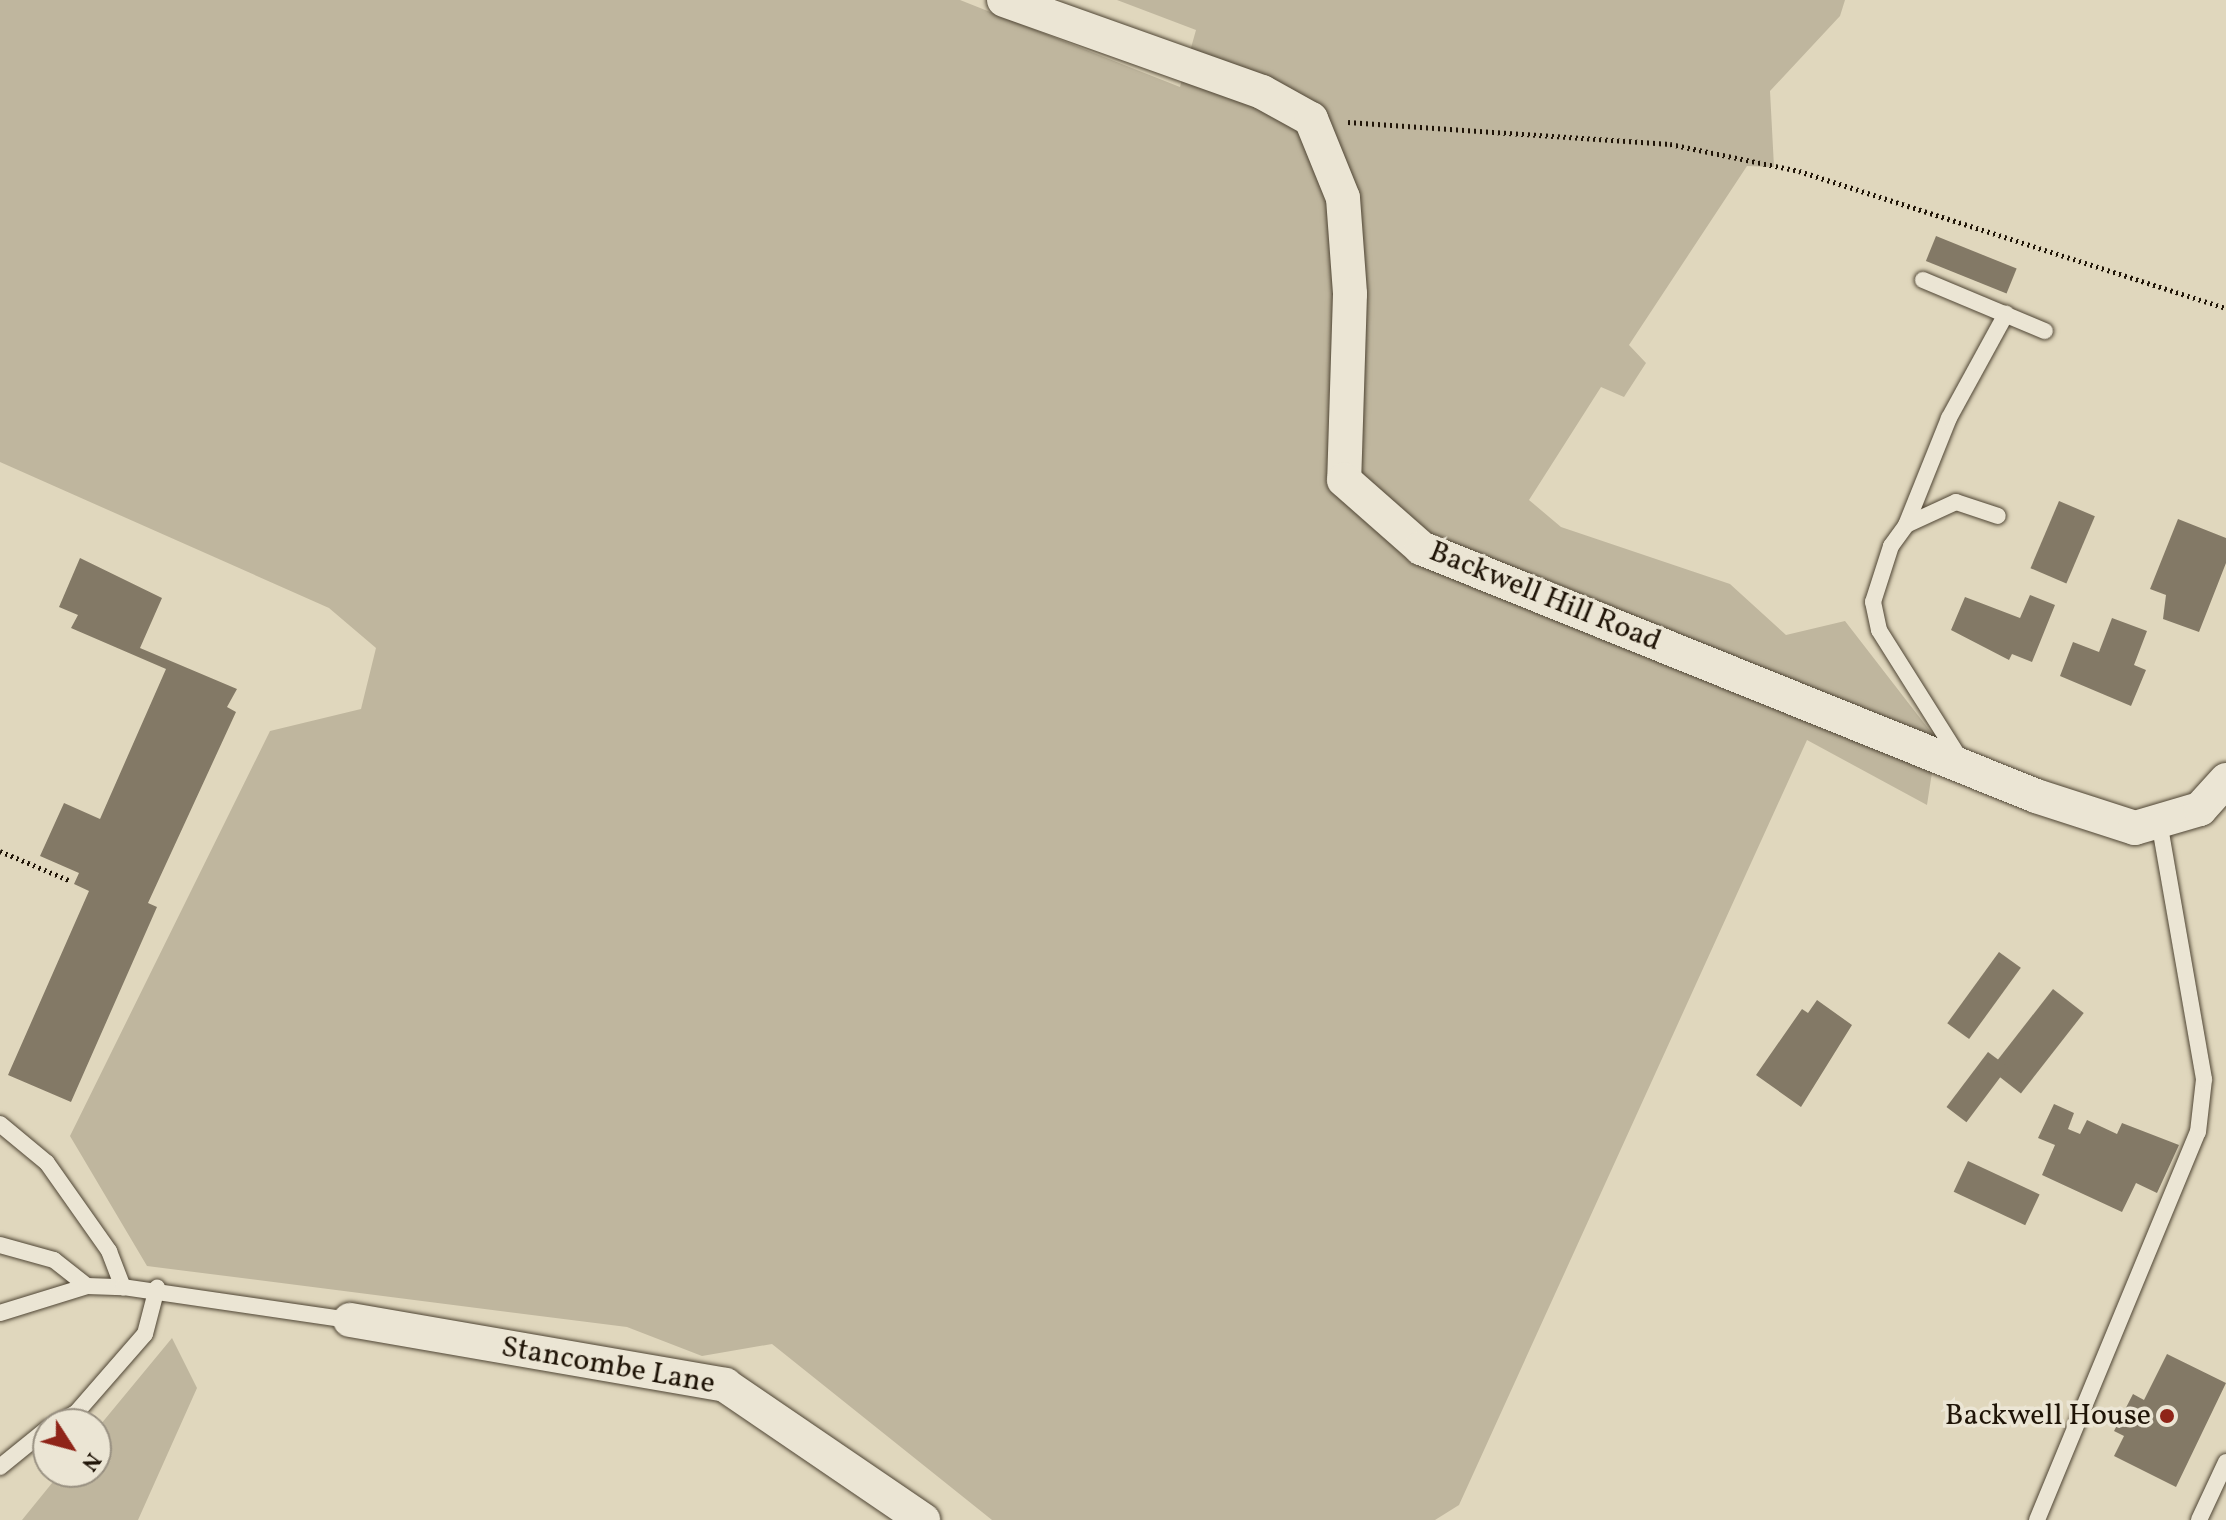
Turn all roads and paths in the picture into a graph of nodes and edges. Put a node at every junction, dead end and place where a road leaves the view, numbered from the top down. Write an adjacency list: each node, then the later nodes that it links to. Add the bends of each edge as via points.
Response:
1 (1004, 0): 2 (street, via 1262,92)
2 (1311, 119): 4 (path, via 1670,144 1799,171); 9 (street, Backwell Hill Road, via 1343,198 1350,294 1344,480 1421,548)
3 (1923, 280): 5 (lane)
4 (2226, 308)
5 (2006, 314): 6 (lane); 8 (lane, via 1949,418)
6 (2045, 331)
7 (1998, 516): 8 (lane, via 1956,502)
8 (1906, 525): 9 (lane, via 1891,546 1874,617)
9 (1964, 767): 11 (street, Backwell Hill Road, via 2135,828)
10 (2226, 780): 11 (street, Backwell Hill Road, via 2200,809)
11 (2159, 821): 28 (lane, via 2204,1079 2198,1132)
12 (0, 851): 13 (path)
13 (71, 881)
14 (0, 1124): 17 (lane, via 47,1163 109,1251)
15 (0, 1245): 16 (lane, via 54,1260)
16 (87, 1286): 17 (lane); 19 (lane)
17 (123, 1287): 18 (lane)
18 (157, 1288): 20 (lane); 21 (lane, via 145,1334)
19 (0, 1313)
20 (350, 1320): 27 (street, Stancombe Lane, via 725,1385)
21 (80, 1408)
22 (32, 1437): 23 (lane)
23 (26, 1440): 24 (lane); 26 (lane)
24 (0, 1446)
25 (2226, 1462): 29 (lane)
26 (0, 1467)
27 (923, 1520)
28 (2037, 1520)
29 (2199, 1520)

